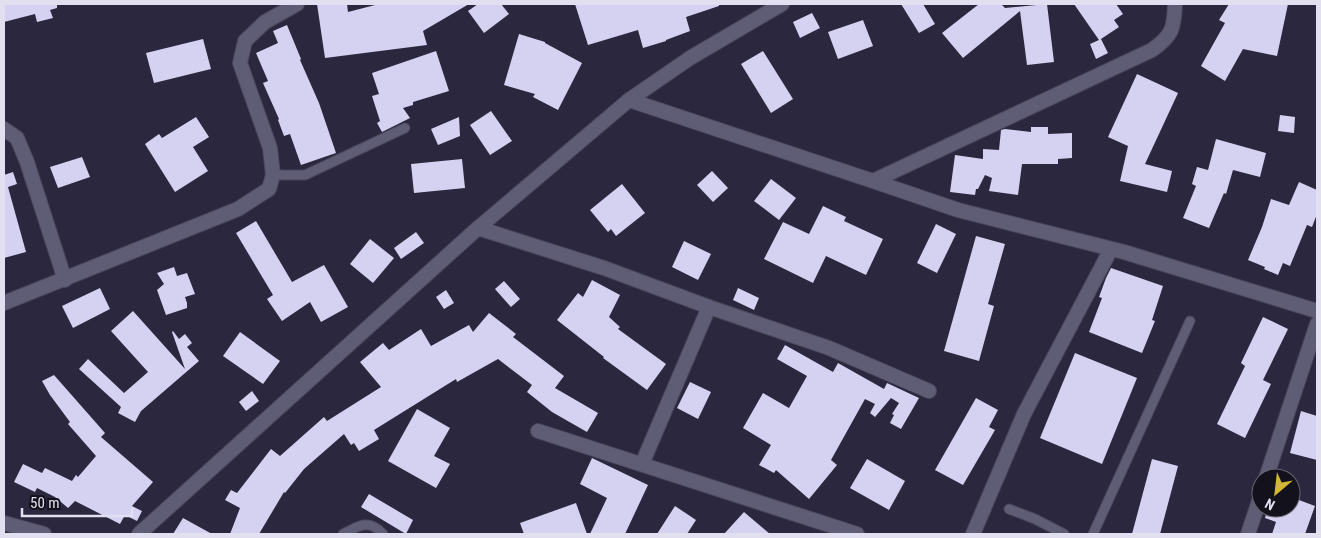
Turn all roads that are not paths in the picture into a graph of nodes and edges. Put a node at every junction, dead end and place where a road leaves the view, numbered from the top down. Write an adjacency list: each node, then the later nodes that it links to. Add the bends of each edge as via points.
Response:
1 (297, 4): 7 (street, via 265,22 245,41 240,63 270,148)
2 (782, 4): 4 (street, via 690,58)
3 (1175, 4): 8 (street, via 1174,24 1165,41 1152,50)
4 (629, 100): 8 (street); 9 (street)
5 (405, 128): 7 (lane, via 305,175)
6 (4, 130): 11 (street, via 17,138 28,162)
7 (273, 175): 11 (street, via 268,188 238,209)
8 (873, 181): 10 (street, via 958,210)
9 (478, 228): 13 (street, via 604,268); 26 (street)
10 (1112, 249): 14 (street); 30 (street, via 1024,414)
11 (65, 280): 12 (street)
12 (4, 303)
13 (708, 306): 17 (street, via 829,348); 19 (street)
14 (1317, 311)
15 (1190, 321): 32 (lane)
16 (1317, 324): 20 (street)
17 (929, 391)
18 (538, 431): 19 (street)
19 (642, 464): 24 (street)
20 (1269, 468)
21 (1009, 509): 31 (lane)
22 (1253, 518): 33 (street)
23 (4, 523): 25 (street)
24 (842, 532): 29 (street)
25 (44, 534)
26 (139, 534)
27 (343, 534): 28 (lane, via 360,525 370,524)
28 (383, 534)
29 (857, 534)
30 (973, 534)
31 (1064, 534)
32 (1093, 534)
33 (1248, 534)

